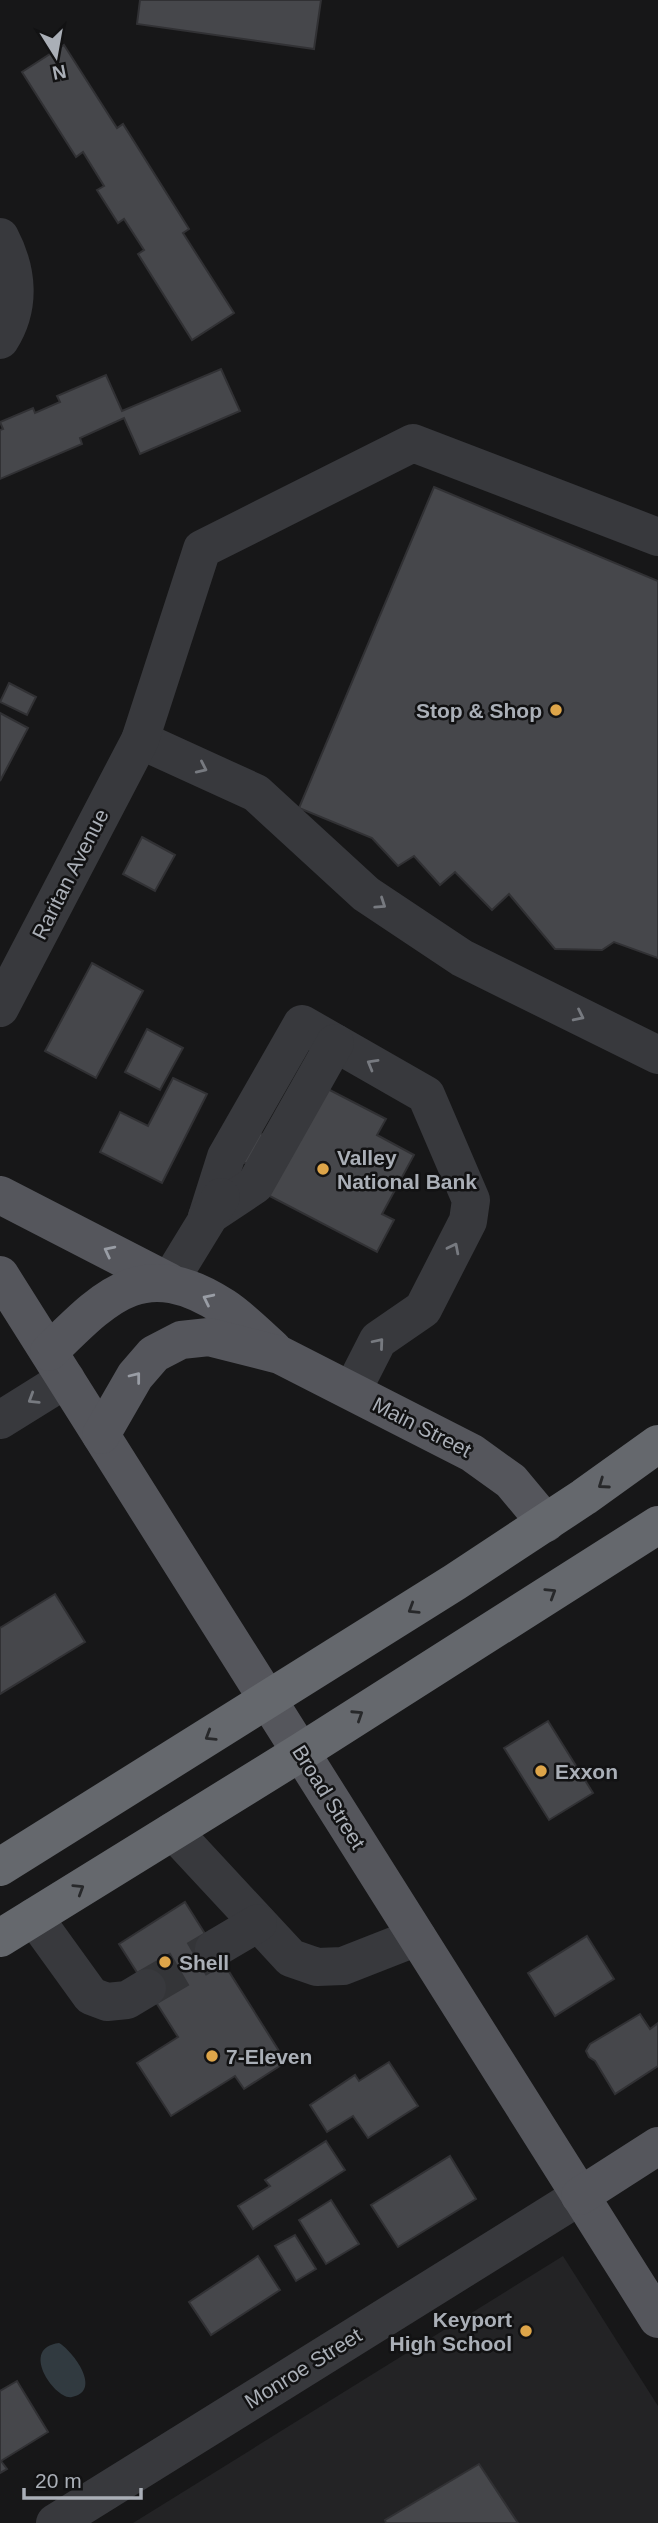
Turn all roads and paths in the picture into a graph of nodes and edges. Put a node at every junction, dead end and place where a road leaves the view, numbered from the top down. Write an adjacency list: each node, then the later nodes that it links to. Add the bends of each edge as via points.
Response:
1 (0, 237): 2 (street, via 10,256 15,283 9,326)
2 (0, 340)
3 (658, 537): 4 (street, Raritan Avenue, via 413,443 202,549)
4 (140, 740): 5 (street, Raritan Avenue); 6 (street, one-way to 6, via 256,793 366,894 462,958)
5 (0, 1008)
6 (658, 1055)
7 (0, 1195): 9 (main road, Main Street, one-way to 7)
8 (0, 1275): 11 (main road, Broad Street)
9 (169, 1282): 10 (main road, Main Street, one-way to 9, via 225,1307); 11 (main road, via 140,1284 86,1316); 12 (street, one-way to 9, via 378,1340 423,1309 468,1221 471,1200 426,1096 302,1024 226,1157 207,1217)
10 (280, 1354): 12 (main road, Main Street); 14 (main road, Main Street, one-way to 10, via 135,1376 168,1346 209,1336)
11 (57, 1366): 13 (street, one-way to 13); 14 (main road, Broad Street)
12 (352, 1391): 16 (main road, Main Street, via 485,1461 512,1481)
13 (0, 1420)
14 (102, 1435): 18 (main road, Broad Street)
15 (658, 1444): 16 (highway, one-way to 16)
16 (546, 1523): 18 (highway, one-way to 18)
17 (658, 1525): 19 (highway, one-way to 17)
18 (268, 1700): 19 (main road, Broad Street); 21 (highway, one-way to 21)
19 (301, 1752): 20 (highway); 24 (main road, Broad Street)
20 (173, 1831): 22 (highway, one-way to 20); 23 (street)
21 (0, 1867)
22 (34, 1917): 25 (highway); 27 (street, via 91,1996 107,2002 127,2000)
23 (258, 1923): 24 (street, via 291,1958 317,1967 343,1966); 26 (street)
24 (417, 1937): 29 (main road, Broad Street)
25 (0, 1938)
26 (214, 1949)
27 (147, 1988)
28 (658, 2146): 29 (main road, Monroe Street)
29 (580, 2196): 30 (main road, Broad Street); 31 (street, Monroe Street)
30 (658, 2319)
31 (55, 2523)

